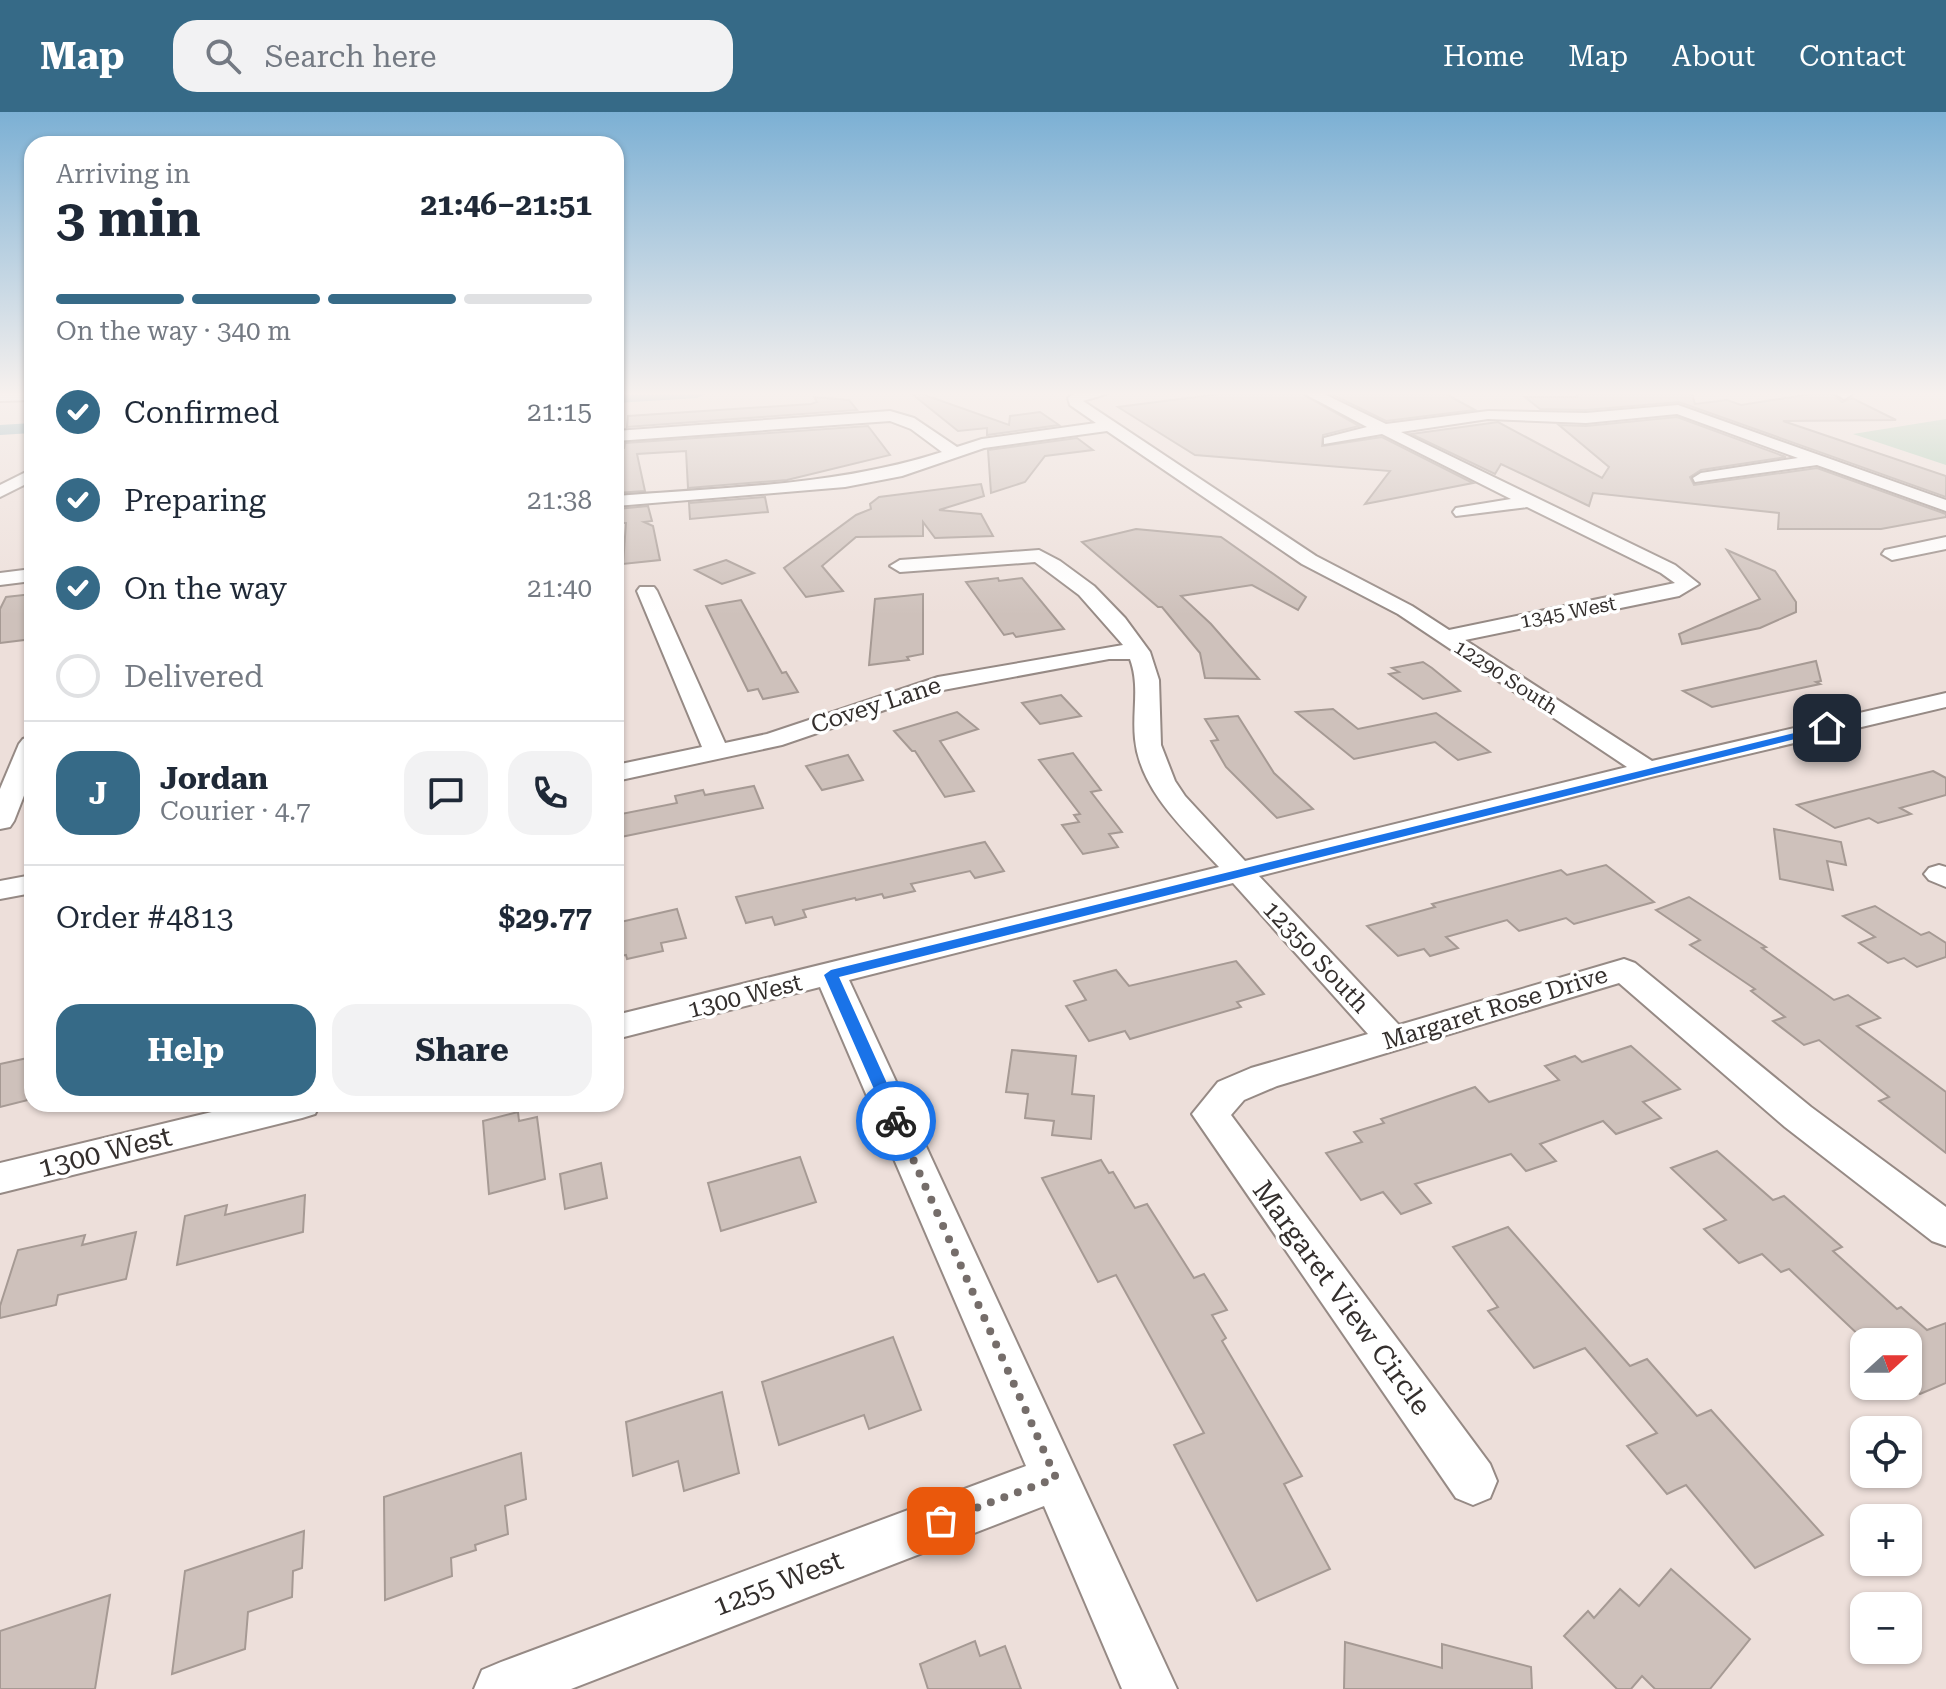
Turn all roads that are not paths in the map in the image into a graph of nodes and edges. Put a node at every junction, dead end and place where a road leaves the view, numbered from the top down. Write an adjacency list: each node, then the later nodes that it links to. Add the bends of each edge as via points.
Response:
1 (907, 468): 11 (street, via 845,482)
2 (926, 468): 7 (street)
3 (1171, 468): 21 (street, 12290 South, via 1309,560)
4 (1461, 468): 12 (street)
5 (1765, 468): 9 (street)
6 (1841, 468): 13 (street)
7 (937, 471)
8 (24, 478): 10 (street)
9 (1701, 478)
10 (0, 492)
11 (624, 500)
12 (1529, 501): 14 (street); 21 (street, 1345 West, via 1689,584 1672,592)
13 (1946, 506)
14 (1462, 512)
15 (1946, 543): 16 (street)
16 (1892, 554)
17 (900, 566): 22 (street, via 1039,556 1122,626)
18 (24, 576): 19 (street)
19 (0, 579)
20 (647, 591): 24 (street)
21 (1445, 637): 26 (street, 12290 South)
22 (1139, 652): 24 (street, Covey Lane, via 1109,652 938,684); 29 (street, 12350 South, via 1146,673 1147,744 1156,771 1174,801)
23 (1946, 700): 26 (street, 1300 West)
24 (717, 754): 27 (street, Covey Lane)
25 (24, 763): 28 (street)
26 (1648, 770): 29 (street, 1300 West)
27 (624, 771)
28 (0, 821)
29 (1240, 874): 32 (street, 1300 West); 34 (street, 12350 South)
30 (24, 886): 31 (street)
31 (0, 890)
32 (831, 975): 33 (street, 1300 West); 39 (street)
33 (624, 1025)
34 (1392, 1039): 36 (street, Margaret Rose Drive, via 1242,1086); 38 (street, Margaret Rose Drive, via 1624,970 1798,1117)
35 (269, 1112): 37 (street, 1300 West)
36 (1210, 1114): 40 (street, Margaret View Circle)
37 (0, 1178)
38 (1946, 1229)
39 (1056, 1478): 41 (street, 1255 West); 42 (street)
40 (1473, 1481)
41 (501, 1689)
42 (1150, 1689)

